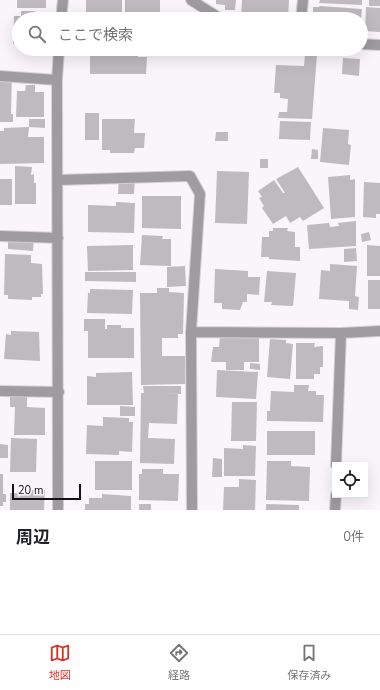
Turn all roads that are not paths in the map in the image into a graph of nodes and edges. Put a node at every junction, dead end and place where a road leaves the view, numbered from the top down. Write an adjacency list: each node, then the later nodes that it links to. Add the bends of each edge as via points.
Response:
1 (63, 0): 4 (street)
2 (191, 0): 5 (street)
3 (303, 0): 6 (street)
4 (62, 12)
5 (210, 12)
6 (302, 12)
7 (368, 44): 8 (street)
8 (380, 45)
9 (59, 56): 11 (street)
10 (0, 76): 11 (street)
11 (57, 80): 12 (street)
12 (58, 180): 14 (street); 16 (street, via 190,176 200,194)
13 (0, 236): 14 (street)
14 (58, 238): 19 (street)
15 (380, 331): 17 (street)
16 (191, 332): 17 (street); 23 (street)
17 (341, 333): 20 (street)
18 (0, 391): 19 (street)
19 (59, 392): 22 (street)
20 (336, 462)
21 (336, 498): 24 (street)
22 (58, 510)
23 (192, 510)
24 (335, 510)

